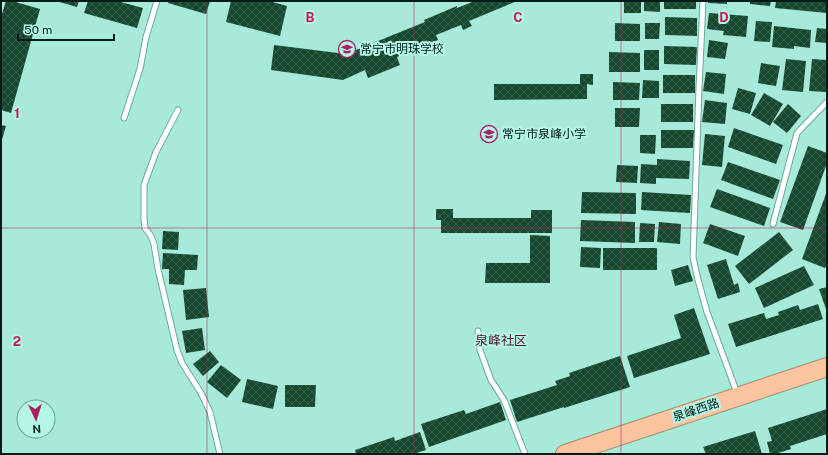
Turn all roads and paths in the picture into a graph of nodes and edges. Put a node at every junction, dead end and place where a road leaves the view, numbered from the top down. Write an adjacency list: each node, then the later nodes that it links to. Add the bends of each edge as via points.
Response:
1 (157, 1): 5 (lane, via 146,36 140,70)
2 (702, 1): 9 (lane, via 693,257 707,312)
3 (827, 102): 6 (lane, via 797,133)
4 (178, 110): 10 (lane, via 156,152 144,185 144,220 145,228 154,244 177,350 210,412)
5 (124, 118)
6 (773, 224)
7 (478, 331): 11 (lane, via 480,350 491,380 504,400)
8 (827, 367): 9 (highway, 泉峰西路)
9 (738, 396): 12 (highway, 泉峰西路)
10 (220, 454)
11 (525, 454)
12 (564, 454)

